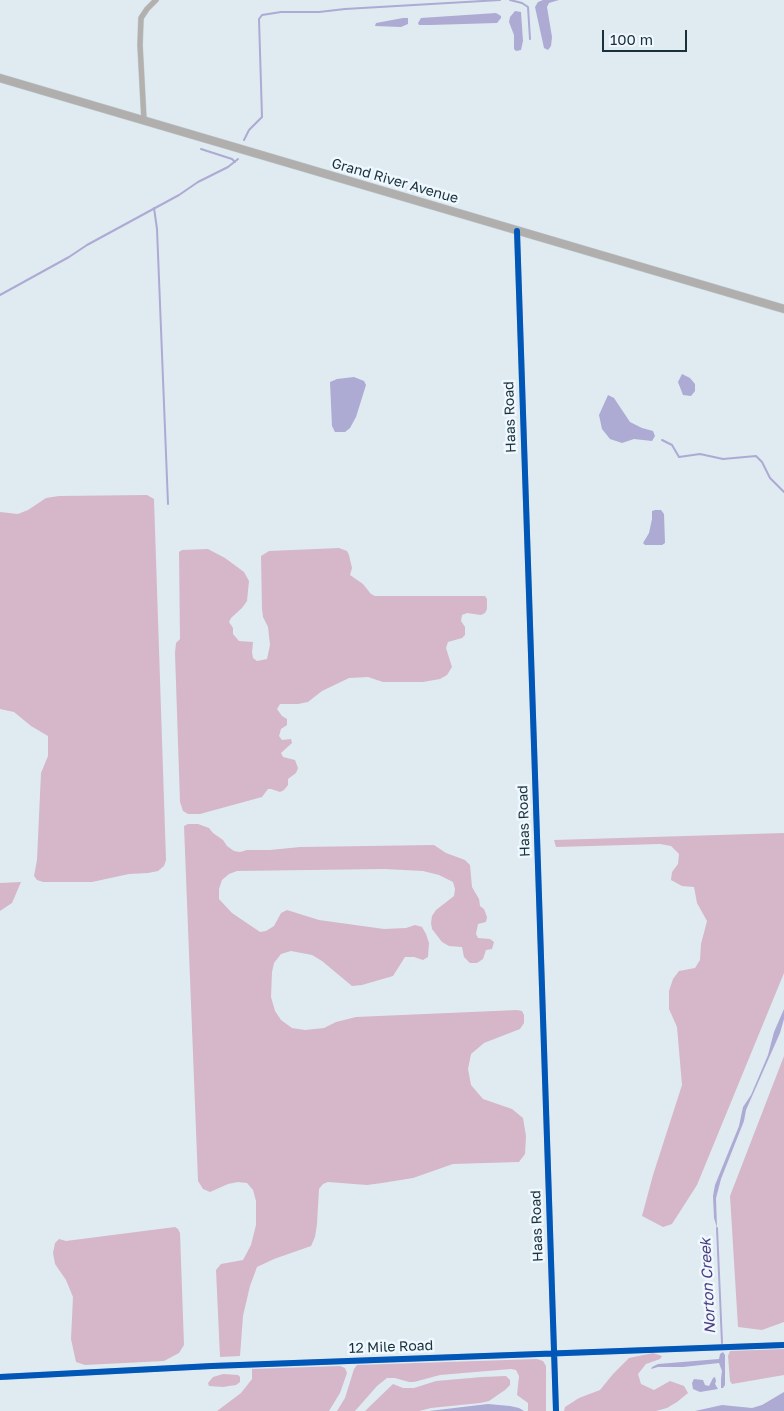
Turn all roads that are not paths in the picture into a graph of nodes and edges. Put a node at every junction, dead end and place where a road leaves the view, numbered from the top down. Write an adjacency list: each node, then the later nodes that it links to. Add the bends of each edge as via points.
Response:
1 (156, 0): 3 (street, via 141,18)
2 (0, 78): 3 (main road, Grand River Avenue)
3 (144, 120): 4 (main road, Grand River Avenue)
4 (517, 231): 5 (main road, Grand River Avenue); 7 (street, Haas Road)
5 (784, 309)
6 (784, 1345): 7 (street, 12 Mile Road)
7 (553, 1353): 8 (street, 12 Mile Road); 9 (street, Haas Road)
8 (0, 1377)
9 (556, 1411)

